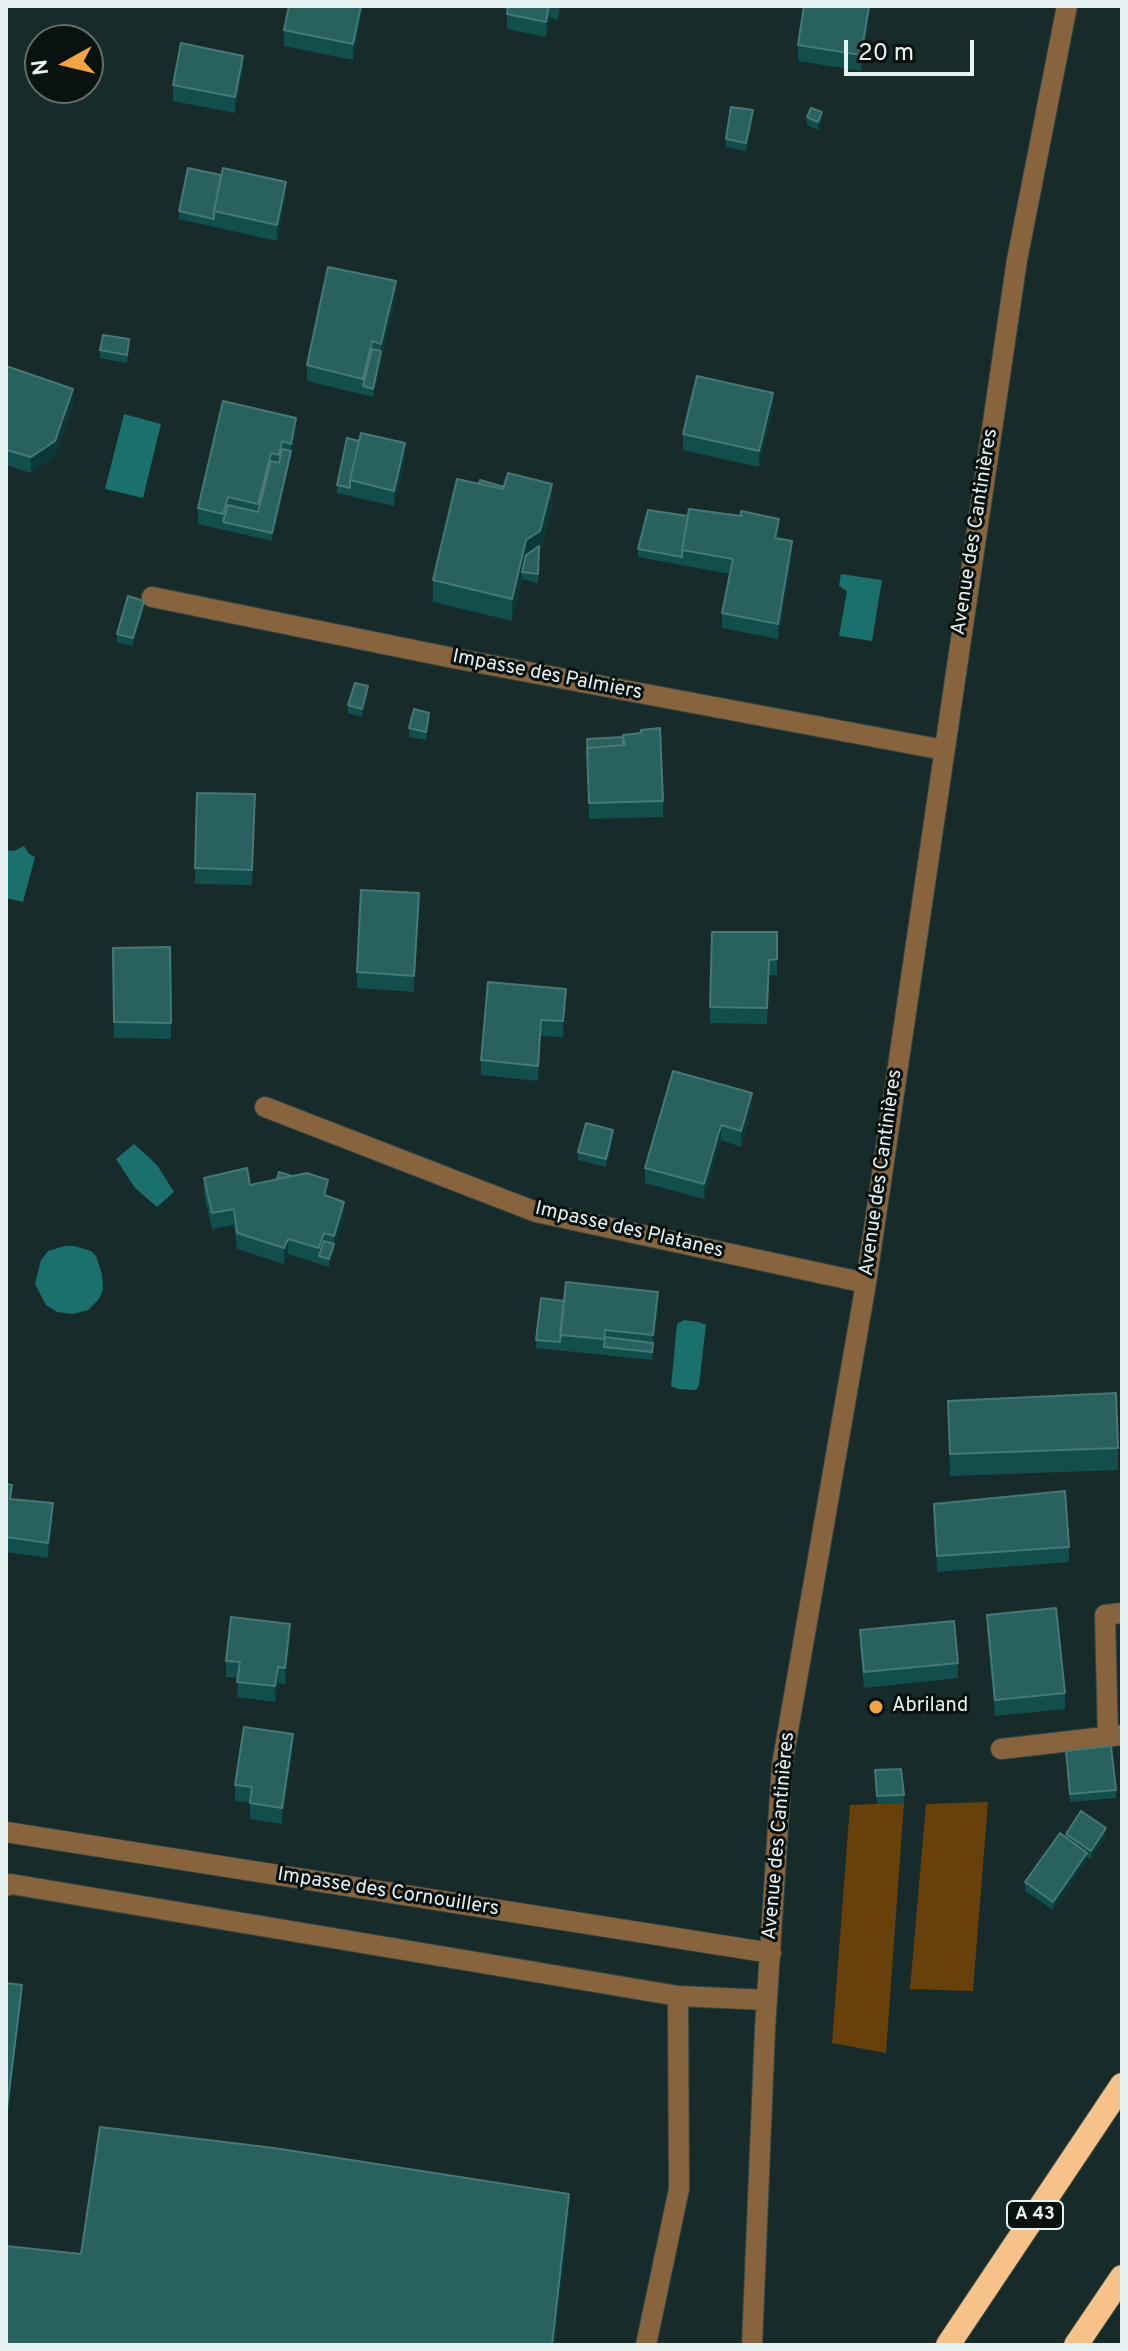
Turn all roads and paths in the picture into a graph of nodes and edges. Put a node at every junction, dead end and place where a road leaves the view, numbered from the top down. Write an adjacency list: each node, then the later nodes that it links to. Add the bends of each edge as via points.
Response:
1 (1067, 6): 3 (street, Avenue des Cantinières, via 1017,260)
2 (152, 597): 3 (street, Impasse des Palmiers)
3 (944, 750): 5 (street, Avenue des Cantinières)
4 (265, 1107): 5 (street, Impasse des Platanes, via 536,1212)
5 (866, 1283): 11 (street, Avenue des Cantinières, via 782,1765)
6 (1122, 1613): 7 (street, via 1105,1615)
7 (1115, 1736): 8 (street)
8 (1001, 1749)
9 (6, 1832): 11 (street, Impasse des Cornouillers)
10 (6, 1886): 12 (street)
11 (771, 1953): 13 (street, Avenue des Cantinières)
12 (678, 1996): 13 (street); 16 (street, via 679,2189)
13 (767, 2000): 17 (street, Avenue des Cantinières)
14 (1122, 2085): 18 (highway, A 43)
15 (1122, 2277): 19 (highway)
16 (646, 2345)
17 (752, 2345)
18 (948, 2345)
19 (1076, 2345)

